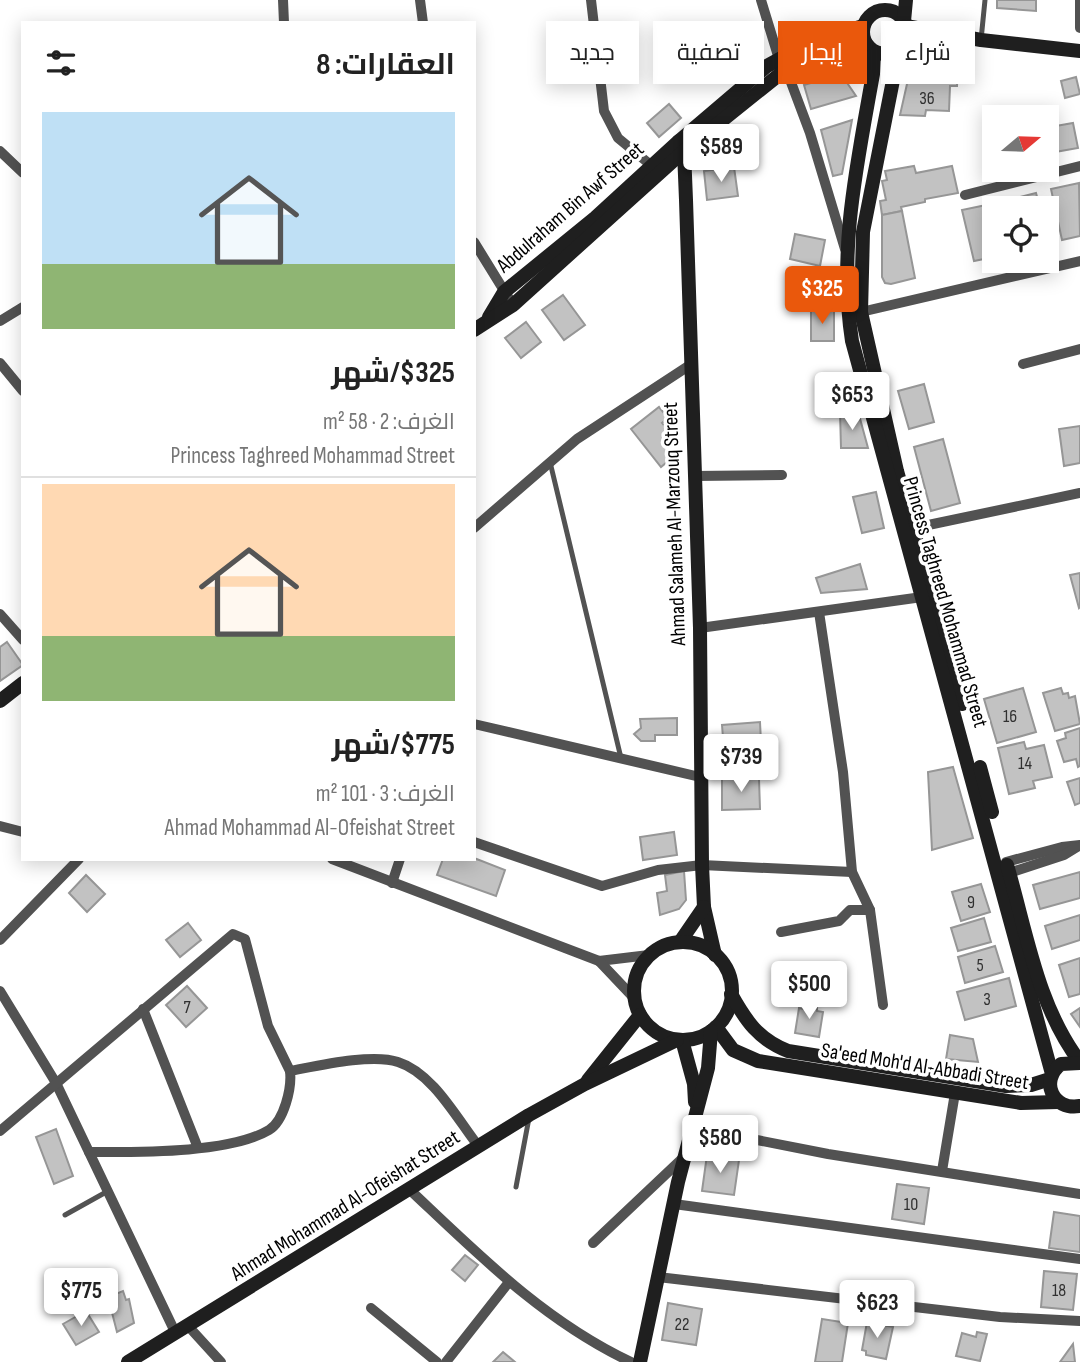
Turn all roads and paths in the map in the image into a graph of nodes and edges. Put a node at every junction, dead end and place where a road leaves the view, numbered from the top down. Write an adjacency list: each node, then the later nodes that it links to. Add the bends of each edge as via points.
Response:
1 (283, 0): 9 (street)
2 (420, 0): 10 (street)
3 (591, 0): 28 (street, via 604,111 618,138)
4 (761, 0): 21 (street)
5 (906, 0): 13 (street)
6 (985, 0): 17 (lane)
7 (1080, 0): 14 (street)
8 (886, 5): 11 (street); 12 (street)
9 (284, 21)
10 (424, 21)
11 (867, 21)
12 (903, 21)
13 (905, 21)
14 (1080, 28)
15 (867, 39): 19 (street)
16 (975, 39): 17 (street)
17 (981, 40): 20 (street)
18 (867, 48): 19 (street, Abdulraham Bin Awf Street)
19 (870, 48): 22 (street); 33 (street, Princess Taghreed Mohammad Street, via 873,74 849,207)
20 (1080, 51)
21 (778, 52)
22 (881, 53)
23 (778, 67): 26 (street, Abdulraham Bin Awf Street)
24 (790, 84): 33 (street)
25 (893, 84): 38 (street, Princess Taghreed Mohammad Street, via 863,232)
26 (681, 146): 28 (street, Abdulraham Bin Awf Street); 36 (street, Abdulraham Bin Awf Street); 45 (street, Ahmad Salameh Al-Marzouq Street)
27 (0, 151): 30 (street)
28 (652, 166): 35 (street, Abdulraham Bin Awf Street)
29 (1080, 166): 31 (street)
30 (21, 171)
31 (965, 195)
32 (476, 245): 35 (street)
33 (846, 251): 53 (street, Princess Taghreed Mohammad Street, via 852,341)
34 (1080, 261): 38 (street)
35 (504, 292): 36 (street); 39 (street, Abdulraham Bin Awf Street)
36 (513, 305): 39 (street, Abdulraham Bin Awf Street)
37 (21, 308): 40 (street)
38 (861, 312): 52 (street, Princess Taghreed Mohammad Street)
39 (488, 318): 41 (street, Abdulraham Bin Awf Street)
40 (0, 321)
41 (476, 328)
42 (1080, 349): 44 (street)
43 (0, 363): 46 (street)
44 (1024, 364)
45 (690, 365): 47 (street, via 617,411); 49 (street, Ahmad Salameh Al-Marzouq Street)
46 (21, 389)
47 (550, 462): 51 (street); 61 (lane)
48 (782, 475): 49 (street)
49 (695, 476): 56 (street, Ahmad Salameh Al-Marzouq Street)
50 (1080, 493): 52 (street)
51 (476, 526)
52 (914, 528): 71 (street, Princess Taghreed Mohammad Street)
53 (922, 597): 54 (street); 92 (street, Princess Taghreed Mohammad Street)
54 (819, 612): 56 (street); 72 (street, via 843,772)
55 (0, 614): 57 (street)
56 (700, 628): 62 (street, Ahmad Salameh Al-Marzouq Street)
57 (21, 638)
58 (21, 685): 59 (street)
59 (0, 701)
60 (476, 723): 61 (street)
61 (621, 758): 62 (street)
62 (700, 777): 70 (street, Ahmad Salameh Al-Marzouq Street)
63 (0, 826): 64 (street)
64 (21, 831)
65 (476, 843): 70 (street, via 602,886 659,870)
66 (1079, 845): 71 (street, via 1064,855)
67 (77, 861): 77 (street)
68 (337, 861): 73 (street)
69 (399, 861): 73 (street)
70 (702, 865): 72 (street); 74 (street, Ahmad Salameh Al-Marzouq Street)
71 (1008, 868): 90 (street, Princess Taghreed Mohammad Street, via 1046,1002 1062,1038)
72 (852, 872): 75 (street)
73 (392, 883): 81 (street)
74 (704, 906): 78 (street); 80 (street, Ahmad Salameh Al-Marzouq Street)
75 (870, 910): 76 (street, via 850,910 839,921); 85 (street)
76 (781, 932)
77 (0, 940)
78 (680, 942): 79 (street); 80 (street)
79 (649, 955): 81 (street); 84 (street, via 635,978)
80 (715, 955): 83 (street, via 728,972)
81 (599, 961): 84 (street)
82 (0, 991): 93 (street)
83 (731, 994): 88 (street, via 727,1012); 92 (street, Sa'eed Moh'd Al-Abbadi Street, via 753,1029 770,1044 788,1051 1006,1086 1031,1086)
84 (634, 998): 87 (street)
85 (883, 1005)
86 (144, 1009): 91 (street, via 227,939 240,935 248,946 274,1043); 93 (street); 103 (street)
87 (640, 1015): 89 (street, via 652,1029); 94 (street, Ahmad Mohammad Al-Ofeishat Street)
88 (714, 1029): 89 (street); 95 (street, Sa'eed Moh'd Al-Abbadi Street, via 733,1050 758,1061); 98 (street)
89 (679, 1040): 94 (street, Ahmad Mohammad Al-Ofeishat Street); 98 (street, via 694,1084)
90 (1080, 1063): 92 (street, Sa'eed Moh'd Al-Abbadi Street, via 1068,1062)
91 (290, 1071): 102 (street, via 396,1061 431,1086); 103 (street, via 285,1104 276,1124 255,1136)
92 (1051, 1077): 96 (street, Princess Taghreed Mohammad Street, via 1051,1092)
93 (57, 1083): 101 (street); 104 (street)
94 (585, 1084): 99 (street, Ahmad Mohammad Al-Ofeishat Street)
95 (955, 1093): 96 (street, Sa'eed Moh'd Al-Abbadi Street, via 1021,1103); 106 (street)
96 (1058, 1102): 97 (street, Sa'eed Moh'd Al-Abbadi Street)
97 (1080, 1106)
98 (695, 1111): 100 (street)
99 (529, 1115): 102 (street, Ahmad Mohammad Al-Ofeishat Street); 107 (lane)
100 (691, 1127): 105 (street); 106 (street)
101 (0, 1131)
102 (479, 1147): 108 (street, Ahmad Mohammad Al-Ofeishat Street)
103 (198, 1148): 104 (street)
104 (89, 1152): 109 (street)
105 (684, 1157): 111 (street); 113 (street)
106 (942, 1171): 110 (street)
107 (516, 1187)
108 (410, 1190): 116 (street); 119 (street, Ahmad Mohammad Al-Ofeishat Street)
109 (108, 1191): 112 (lane); 119 (street)
110 (1080, 1194)
111 (674, 1204): 114 (street); 115 (street)
112 (65, 1215)
113 (593, 1242)
114 (1080, 1259)
115 (658, 1277): 118 (street, via 1000,1317); 125 (street)
116 (509, 1282): 123 (street); 124 (street, via 562,1324)
117 (371, 1308): 122 (street)
118 (1080, 1321)
119 (183, 1330): 120 (street, Ahmad Mohammad Al-Ofeishat Street); 121 (street)
120 (128, 1362)
121 (221, 1362)
122 (437, 1362)
123 (446, 1362)
124 (631, 1362)
125 (640, 1362)

